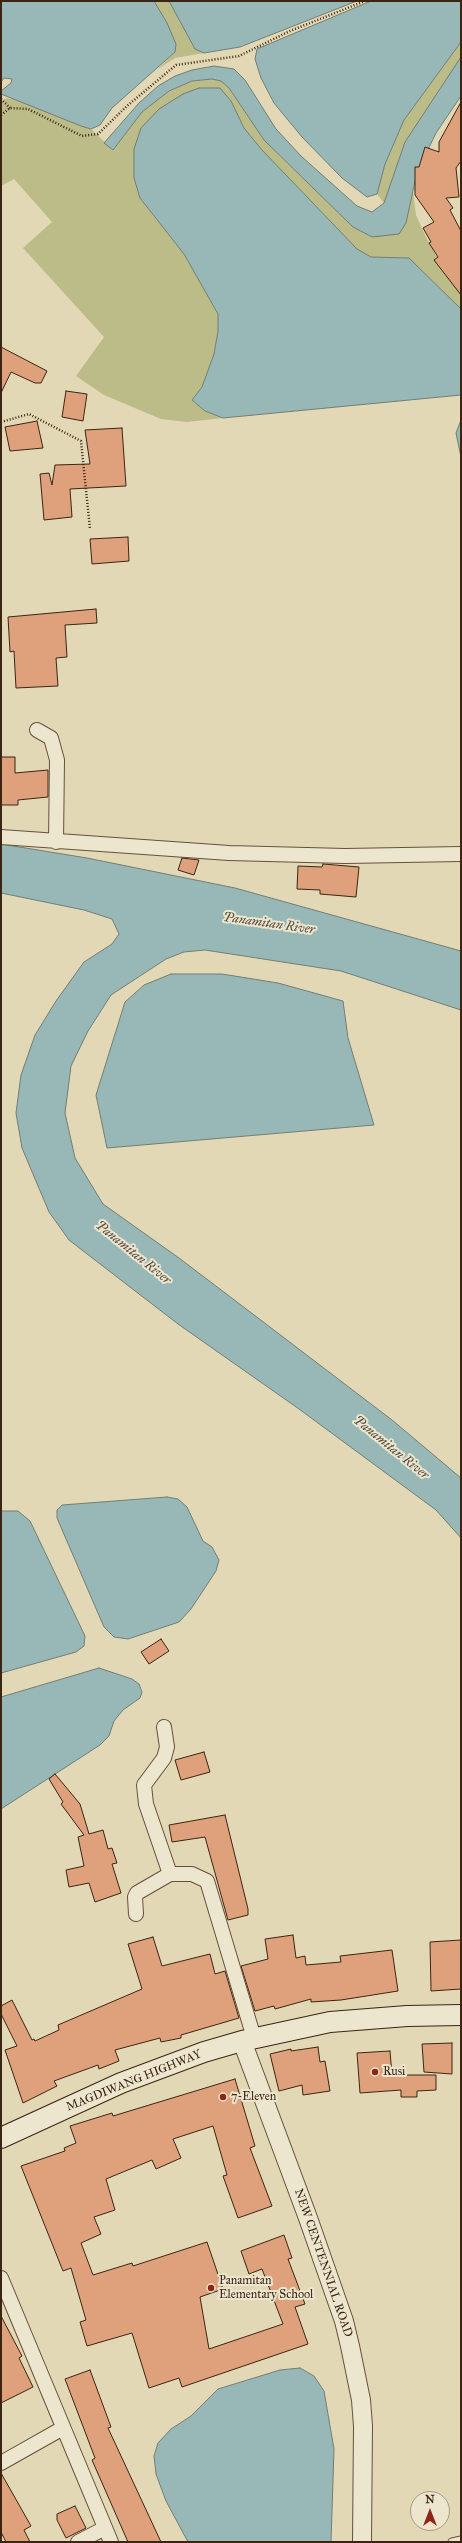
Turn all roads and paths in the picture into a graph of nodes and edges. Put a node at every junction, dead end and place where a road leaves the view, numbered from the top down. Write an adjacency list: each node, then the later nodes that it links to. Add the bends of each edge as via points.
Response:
1 (365, 1): 3 (path, via 290,31 239,56 176,65 126,106 98,134 82,136 28,109)
2 (1, 99): 3 (path)
3 (10, 108): 4 (path)
4 (1, 114)
5 (1, 422): 6 (path, via 29,414 81,441)
6 (90, 529)
7 (37, 730): 9 (street, via 51,738 57,760)
8 (1, 837): 9 (street)
9 (56, 842): 10 (street, via 337,856)
10 (461, 854)
11 (164, 1727): 12 (street, via 167,1747 164,1758 144,1785 146,1804)
12 (170, 1874): 13 (street, via 137,1893); 15 (street, via 192,1874 207,1881)
13 (136, 1914)
14 (461, 2015): 15 (main road, MAGDIWANG HIGHWAY, via 330,2022)
15 (248, 2040): 16 (main road, MAGDIWANG HIGHWAY, via 204,2052 120,2083); 24 (street, NEW CENTENNIAL ROAD, via 350,2346 361,2400 364,2512)
16 (1, 2138)
17 (1, 2278): 18 (street)
18 (63, 2428): 19 (street); 20 (street)
19 (1, 2463)
20 (105, 2528): 22 (street); 23 (street)
21 (461, 2540): 25 (lane)
22 (78, 2542)
23 (111, 2542)
24 (362, 2542)
25 (452, 2542)

